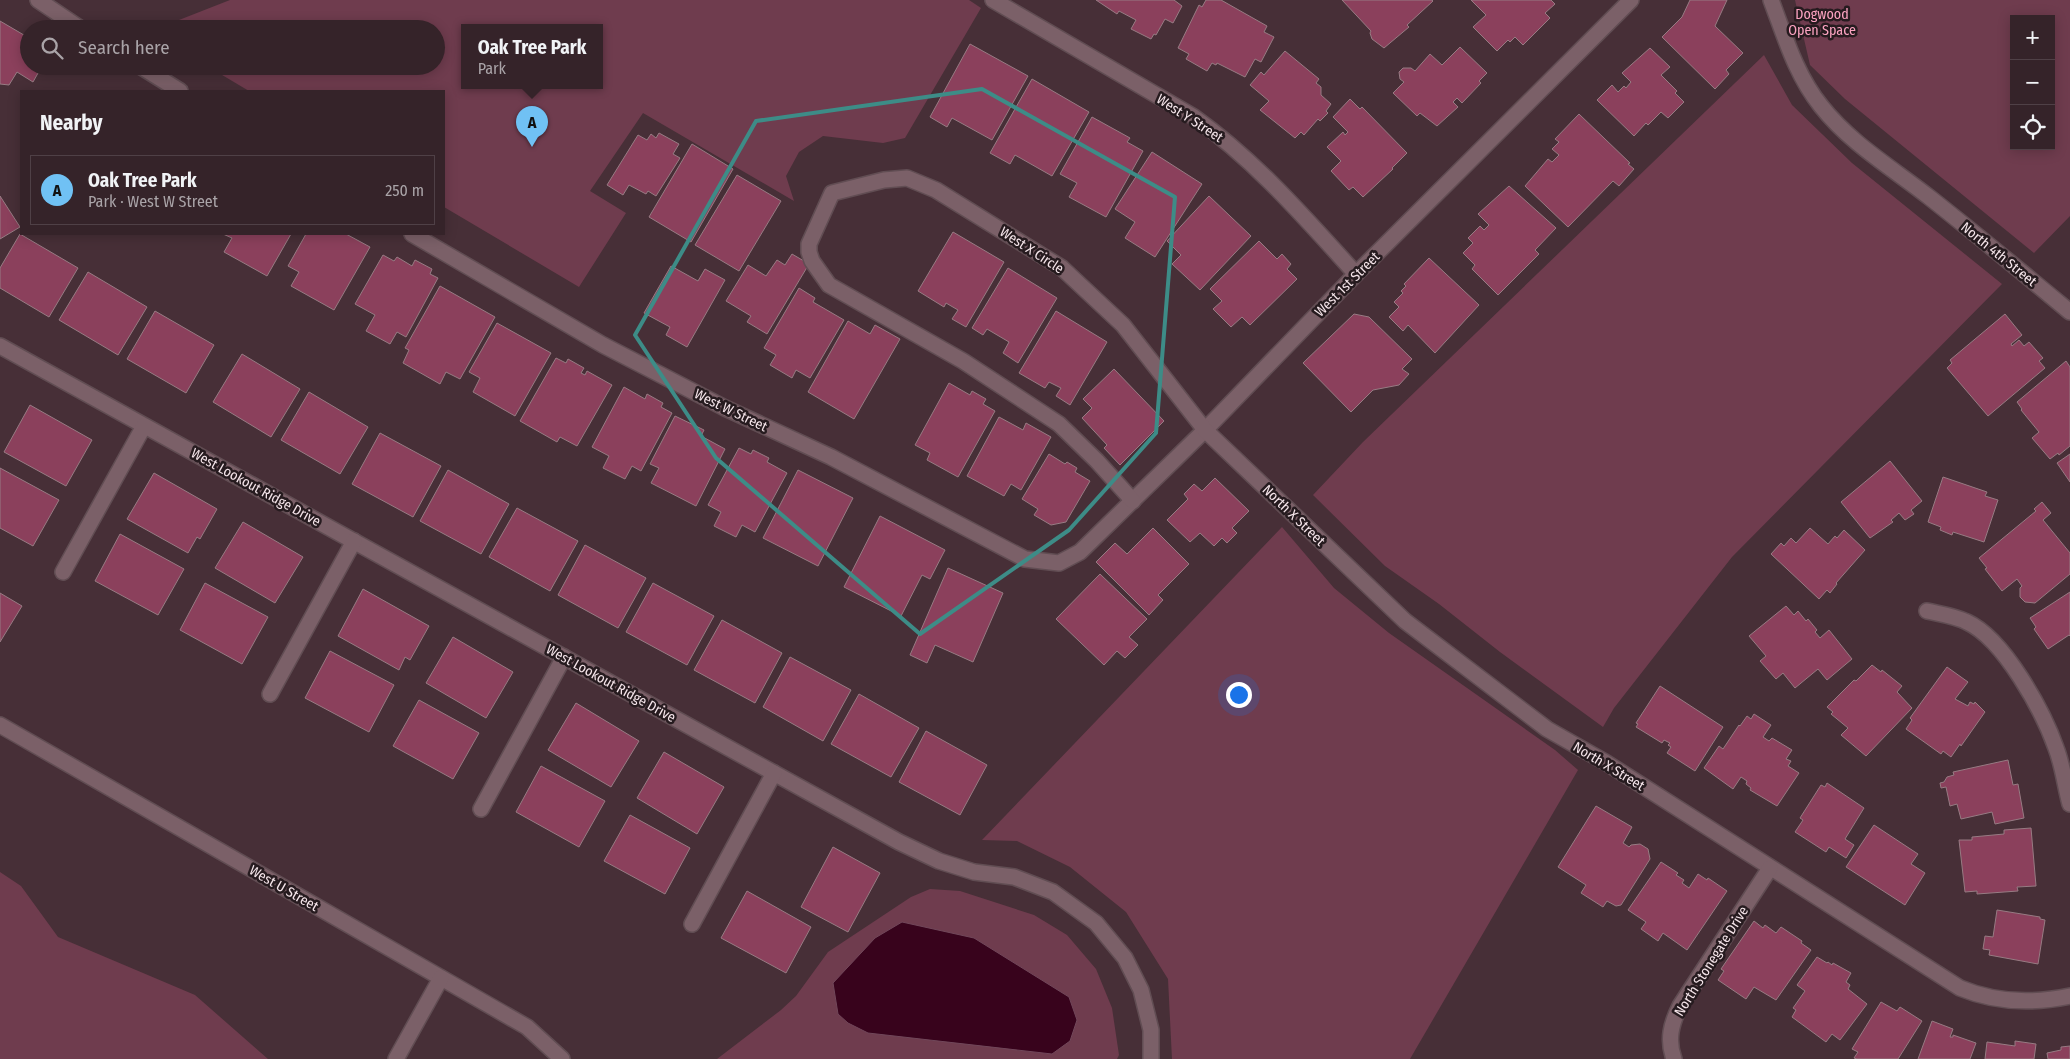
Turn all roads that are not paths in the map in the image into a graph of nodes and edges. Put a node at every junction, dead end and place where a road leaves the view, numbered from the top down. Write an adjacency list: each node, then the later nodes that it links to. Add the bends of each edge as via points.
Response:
1 (38, 0): 5 (street)
2 (993, 0): 9 (street, West Y Street, via 1218,134 1265,175)
3 (1631, 0): 9 (street, West 1st Street)
4 (1771, 0): 10 (street, North 4th Street, via 1799,73 1822,107 1852,137)
5 (68, 20)
6 (154, 75): 7 (street)
7 (178, 90)
8 (414, 235): 16 (street, West W Street, via 603,345 707,399 831,457 1025,558)
9 (1356, 274): 13 (street, West 1st Street)
10 (2070, 312)
11 (0, 346): 12 (street, West Lookout Ridge Drive)
12 (144, 426): 15 (street, West Lookout Ridge Drive); 17 (street)
13 (1205, 430): 14 (street, West 1st Street); 14 (street, West X Circle, via 1123,325 1062,268 936,190 907,178 884,180 832,193 809,244 812,261 829,284 963,361 1058,424); 25 (street, North X Street, via 1405,621 1547,729 1605,762)
14 (1133, 501): 16 (street, West 1st Street, via 1080,552)
15 (354, 541): 19 (street, West Lookout Ridge Drive); 20 (street)
16 (1059, 562)
17 (63, 572)
18 (1927, 611): 23 (street, via 1968,622 1994,644 2017,672 2042,712 2057,751)
19 (564, 657): 22 (street, West Lookout Ridge Drive); 24 (street)
20 (270, 694)
21 (0, 725): 27 (street, West U Street)
22 (774, 773): 26 (street); 31 (street, West Lookout Ridge Drive, via 939,861 974,872 1014,877 1053,892 1096,923 1125,958 1141,990 1151,1030)
23 (2070, 804)
24 (481, 809)
25 (1770, 868): 28 (street, North X Street, via 1960,988 1978,996 2029,1002); 32 (street, North Stonegate Drive, via 1680,1006 1670,1035)
26 (692, 924)
27 (441, 978): 29 (street); 30 (street, West U Street, via 527,1027)
28 (2070, 996)
29 (396, 1059)
30 (562, 1059)
31 (1151, 1059)
32 (1674, 1059)

